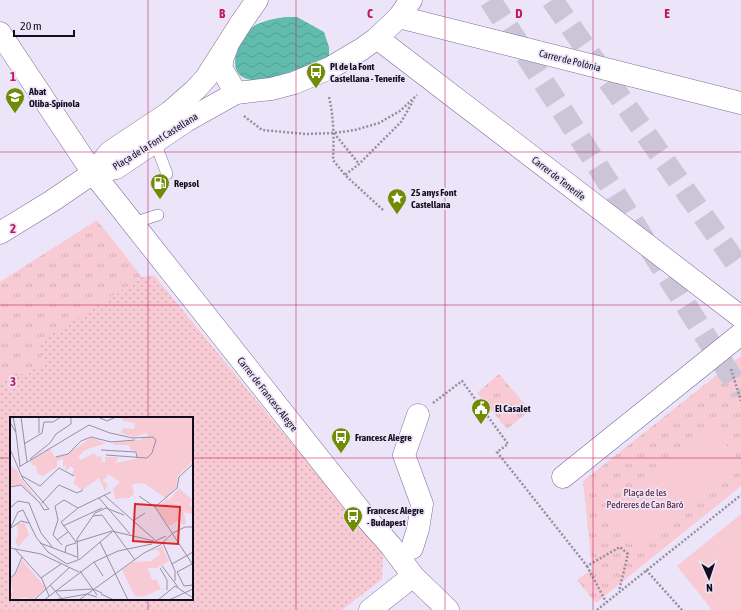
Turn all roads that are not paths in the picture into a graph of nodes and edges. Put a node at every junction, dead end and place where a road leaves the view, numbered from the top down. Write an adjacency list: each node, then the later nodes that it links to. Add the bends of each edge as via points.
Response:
1 (254, 1): 5 (street, Plaça de la Font Castellana)
2 (405, 9): 4 (street, Plaça de la Font Castellana); 7 (street, Carrer de Polònia)
3 (0, 33): 9 (street, Carrer de Francesc Alegre)
4 (377, 38): 6 (street, Plaça de la Font Castellana, via 330,68 294,83 271,89); 14 (street, Carrer de Tenerife)
5 (229, 43): 6 (street, Plaça de la Font Castellana, via 221,68); 9 (street, Plaça de la Font Castellana, via 195,90 170,112 110,152)
6 (236, 93): 8 (street, Plaça de la Font Castellana)
7 (741, 103)
8 (155, 142): 9 (street, Plaça de la Font Castellana, via 116,168); 10 (lane)
9 (93, 173): 12 (street, Carrer de Francesc Alegre); 13 (street)
10 (166, 174)
11 (158, 215): 12 (lane)
12 (133, 223): 19 (street, Carrer de Francesc Alegre)
13 (0, 233)
14 (741, 317)
15 (741, 334): 17 (street)
16 (418, 415): 18 (street, via 404,455 422,504)
17 (563, 478)
18 (412, 548)
19 (413, 576): 20 (street); 21 (street, Carrer de Francesc Alegre)
20 (370, 610)
21 (448, 610)

